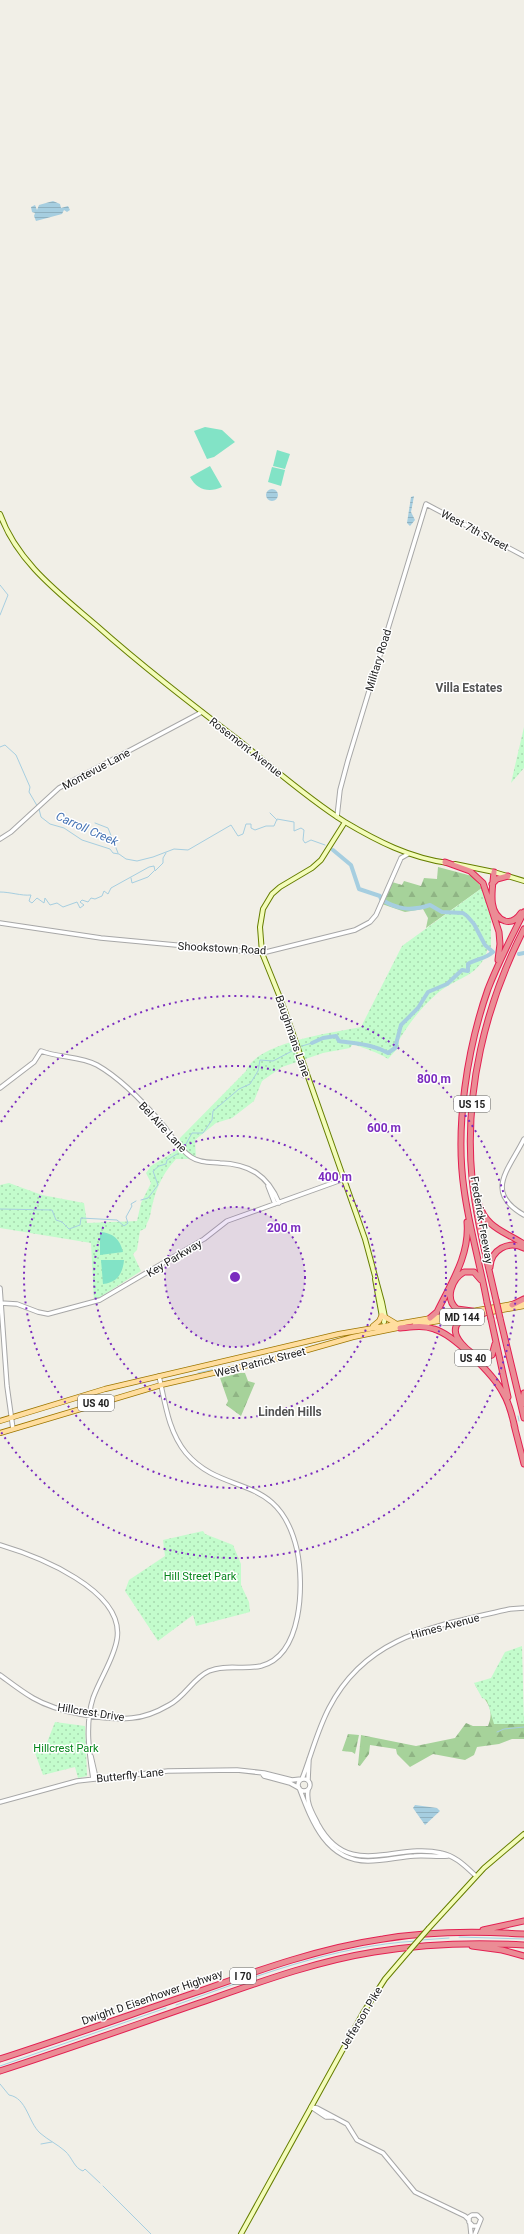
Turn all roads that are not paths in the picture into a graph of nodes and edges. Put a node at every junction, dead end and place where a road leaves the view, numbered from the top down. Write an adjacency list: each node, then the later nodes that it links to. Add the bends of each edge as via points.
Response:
1 (426, 504): 3 (street, West 7th Street); 5 (street, Military Road, via 348,760 340,790)
2 (0, 514): 4 (main road, Rosemont Avenue, via 12,539 30,564 79,611)
3 (524, 556)
4 (202, 712): 5 (main road, Rosemont Avenue); 7 (street, Montevue Lane, via 66,784)
5 (337, 817): 6 (main road, Rosemont Avenue)
6 (345, 822): 8 (main road, Rosemont Avenue); 21 (main road, Baughmans Lane, via 321,860 280,887 267,900 261,916)
7 (0, 839)
8 (400, 851): 9 (main road, Rosemont Avenue); 10 (street)
9 (408, 854): 10 (street); 11 (main road, Rosemont Avenue)
10 (401, 858): 21 (street, Shookstown Road, via 374,918 360,928)
11 (444, 862): 12 (main road, Rosemont Avenue); 16 (highway, via 478,876 484,883)
12 (494, 872): 13 (main road, Rosemont Avenue); 15 (highway); 16 (highway, via 489,887)
13 (508, 876): 14 (main road, Rosemont Avenue); 15 (highway, via 498,879)
14 (524, 882)
15 (492, 885): 17 (highway, via 492,901 501,918 507,921 514,920)
16 (489, 899): 22 (highway, via 500,944)
17 (524, 909)
18 (524, 912): 22 (highway, Frederick Freeway / US 15)
19 (0, 923): 21 (street, Shookstown Road, via 101,938)
20 (524, 929): 25 (highway, Frederick Freeway / US 15, via 495,995 483,1039 474,1083 471,1118)
21 (262, 953): 26 (main road, Baughmans Lane)
22 (488, 989): 27 (highway, Frederick Freeway / US 15, via 469,1066 462,1119)
23 (0, 1088): 28 (street, Bel Aire Lane, via 34,1062 41,1051 88,1061 110,1074 149,1110 178,1146 192,1157 205,1162 242,1165 251,1169 274,1190)
24 (524, 1139): 29 (street, via 501,1190 506,1203)
25 (472, 1178): 30 (highway, via 484,1218 496,1229); 32 (highway, Frederick Freeway / US 15, via 478,1220)
26 (344, 1179): 28 (street, Key Parkway); 42 (main road, Baughmans Lane, via 365,1238)
27 (464, 1189): 34 (highway, Frederick Freeway / US 15); 41 (highway, via 468,1235 464,1255 436,1312)
28 (277, 1203): 36 (street, Key Parkway, via 227,1221 204,1239 100,1300 48,1314 17,1304)
29 (524, 1215)
30 (524, 1244)
31 (524, 1248): 32 (highway, via 510,1245 496,1252 490,1265)
32 (493, 1284): 50 (highway, Frederick Freeway / US 15, bridge)
33 (0, 1288): 36 (street)
34 (485, 1288): 39 (highway, via 474,1272 464,1272 457,1279 450,1295 451,1303 457,1309); 46 (highway, Frederick Freeway / US 15, bridge)
35 (524, 1301): 37 (highway, US 40)
36 (1, 1303): 51 (street)
37 (512, 1305): 39 (main road, West Patrick Street / US 40)
38 (524, 1306): 40 (main road, West Patrick Street / MD 144)
39 (472, 1310): 41 (main road, West Patrick Street / US 40)
40 (483, 1314): 43 (main road, West Patrick Street / MD 144); 46 (highway, via 459,1322 456,1336 472,1353 481,1358 494,1352)
41 (430, 1318): 43 (main road, West Patrick Street / US 40)
42 (384, 1320): 43 (main road); 43 (main road, West Patrick Street / US 40); 44 (main road, West Patrick Street / US 40); 44 (main road); 45 (main road, Baughmans Lane)
43 (398, 1326): 45 (main road, West Patrick Street / US 40); 54 (highway, US 40, via 427,1327 451,1337 498,1384 507,1400)
44 (371, 1327): 47 (main road, West Patrick Street / US 40)
45 (385, 1331): 48 (main road, West Patrick Street / US 40)
46 (495, 1337): 54 (highway, Frederick Freeway / US 15)
47 (159, 1376): 48 (street, Hillcrest Drive); 51 (main road, West Patrick Street / US 40, via 62,1401)
48 (161, 1385): 55 (main road, West Patrick Street / US 40); 61 (street, Hillcrest Drive, via 172,1428 190,1457 211,1473 264,1496 277,1507 288,1523 296,1549 300,1576 299,1604 293,1632 283,1653 274,1660 256,1667 220,1668 209,1671 178,1700 159,1711 131,1718)
49 (524, 1393): 50 (highway)
50 (522, 1409): 52 (highway, Frederick Freeway / US 15)
51 (10, 1418): 53 (main road, West Patrick Street / US 40); 55 (street)
52 (524, 1418)
53 (0, 1421)
54 (515, 1428): 57 (highway, Frederick Freeway / US 15)
55 (13, 1429): 56 (main road, West Patrick Street / US 40)
56 (0, 1433)
57 (524, 1464)
58 (0, 1545): 61 (street, via 32,1556 70,1575 100,1596 112,1612 118,1629 117,1638)
59 (524, 1608): 62 (street, Himes Avenue, via 425,1628 373,1655 354,1672 336,1695)
60 (0, 1675): 61 (street, Hillcrest Drive, via 32,1698 47,1705)
61 (89, 1714): 64 (street)
62 (309, 1758): 65 (street, Himes Avenue); 66 (street, Himes Avenue)
63 (263, 1773): 64 (street, Butterfly Lane, via 237,1770 180,1771); 65 (street, Butterfly Lane, via 292,1780); 67 (street, Butterfly Lane, via 264,1776 290,1783)
64 (94, 1779): 69 (street, Butterfly Lane, via 52,1786)
65 (301, 1779): 66 (street); 67 (street, via 298,1782)
66 (308, 1780): 68 (street)
67 (299, 1789): 68 (street); 70 (street)
68 (308, 1790): 71 (street, via 308,1803)
69 (0, 1802)
70 (314, 1823): 71 (street); 73 (street, via 329,1846 340,1854 358,1860)
71 (321, 1828): 73 (street, via 336,1846 358,1856 374,1857 421,1851)
72 (524, 1834): 74 (main road, Jefferson Pike)
73 (449, 1855): 74 (street)
74 (476, 1876): 83 (main road, Jefferson Pike, bridge, via 390,1972 366,2008)
75 (524, 1921): 76 (highway, via 498,1928)
76 (468, 1931): 77 (highway, Dwight D Eisenhower Highway / I 70); 81 (highway, Dwight D Eisenhower Highway / I 70, via 383,1938 305,1956)
77 (524, 1934)
78 (447, 1944): 79 (highway, Dwight D Eisenhower Highway / I 70); 80 (highway, via 490,1948); 82 (highway, Dwight D Eisenhower Highway / I 70, via 373,1952 309,1966)
79 (524, 1945)
80 (524, 1956)
81 (0, 2060)
82 (0, 2071)
83 (311, 2107): 84 (street, via 347,2124 359,2143 383,2153 415,2192); 86 (main road, Jefferson Pike)
84 (470, 2220): 85 (street); 85 (street, via 476,2214 480,2217 481,2222); 87 (street)
85 (477, 2226): 88 (street)
86 (241, 2234)
87 (471, 2234)
88 (475, 2234)

